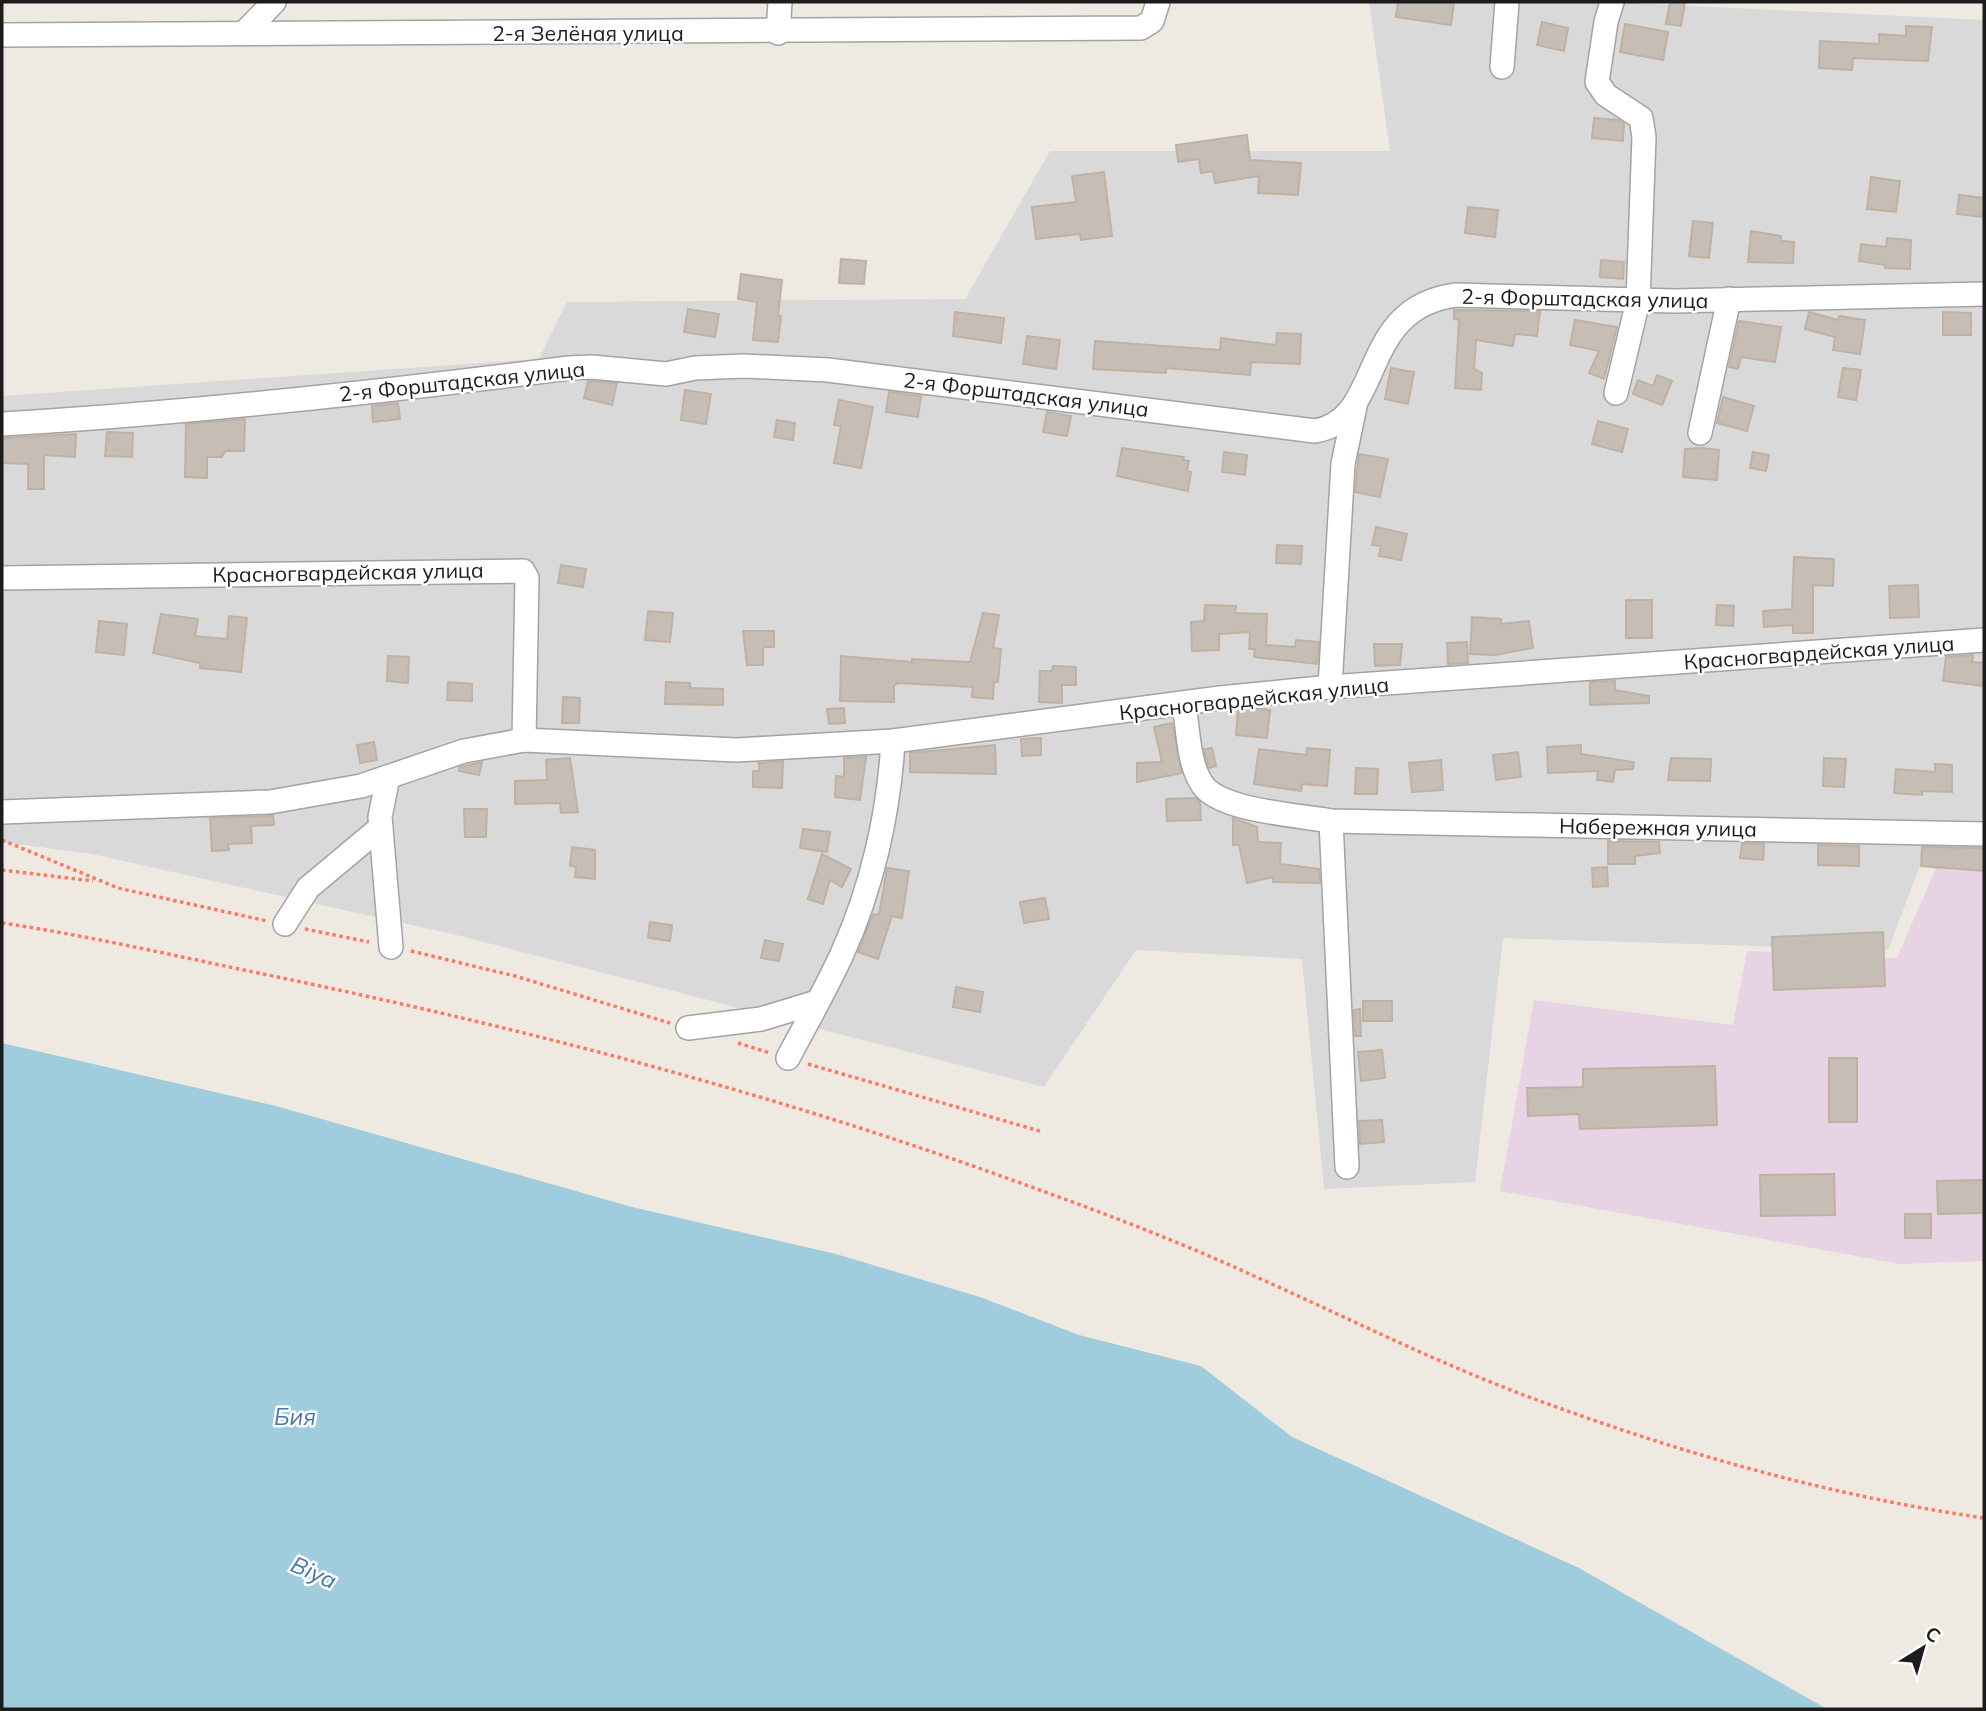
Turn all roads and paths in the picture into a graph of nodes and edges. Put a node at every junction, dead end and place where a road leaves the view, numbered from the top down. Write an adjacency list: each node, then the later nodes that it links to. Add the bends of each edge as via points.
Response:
1 (274, 2): 6 (street)
2 (779, 2): 7 (street)
3 (1158, 2): 7 (street, 2-я Зелёная улица, via 1152,21 1142,28)
4 (1507, 2): 9 (street)
5 (1612, 2): 12 (street, via 1597,82 1606,95 1635,112 1643,125)
6 (244, 33): 7 (street, 2-я Зелёная улица); 8 (street, 2-я Зелёная улица)
7 (778, 33)
8 (2, 35)
9 (1502, 67)
10 (1984, 295): 11 (street, 2-я Форштадская улица)
11 (1729, 299): 12 (street, 2-я Форштадская улица); 16 (street)
12 (1638, 301): 13 (street); 14 (street, 2-я Форштадская улица, via 1438,297 1405,314 1393,327)
13 (1616, 393)
14 (1355, 406): 15 (street, 2-я Форштадская улица, via 1325,430 1301,431 828,370 744,366 666,374 592,367 274,404); 19 (street, via 1343,464)
15 (2, 424)
16 (1700, 433)
17 (2, 578): 21 (street, Красногвардейская улица, via 523,571 527,578)
18 (1984, 640): 19 (street, Красногвардейская улица)
19 (1330, 687): 20 (street, Красногвардейская улица)
20 (1184, 704): 22 (street, Красногвардейская улица); 25 (street, Набережная улица, via 1197,774 1208,792 1234,804)
21 (524, 740): 22 (street, Красногвардейская улица, via 737,750); 23 (street, Красногвардейская улица, via 464,751)
22 (893, 741): 34 (street, via 881,832 860,905)
23 (388, 777): 24 (street, Красногвардейская улица, via 270,802); 26 (street)
24 (2, 812)
25 (1331, 821): 27 (street, Набережная улица); 39 (street)
26 (382, 827): 32 (street, via 309,888); 33 (street)
27 (1984, 834)
28 (2, 840): 30 (path)
29 (2, 870): 30 (path)
30 (101, 882): 32 (path)
31 (2, 923): 40 (path, via 414,1006 771,1101 1024,1184 1250,1274 1403,1345 1550,1405 1732,1463 1917,1508)
32 (285, 924): 33 (path)
33 (391, 947): 35 (path, via 515,976)
34 (817, 1002): 35 (street, via 761,1018); 37 (street)
35 (688, 1028)
36 (726, 1040): 37 (path)
37 (788, 1058): 38 (path)
38 (1042, 1132)
39 (1347, 1167)
40 (1984, 1518)

